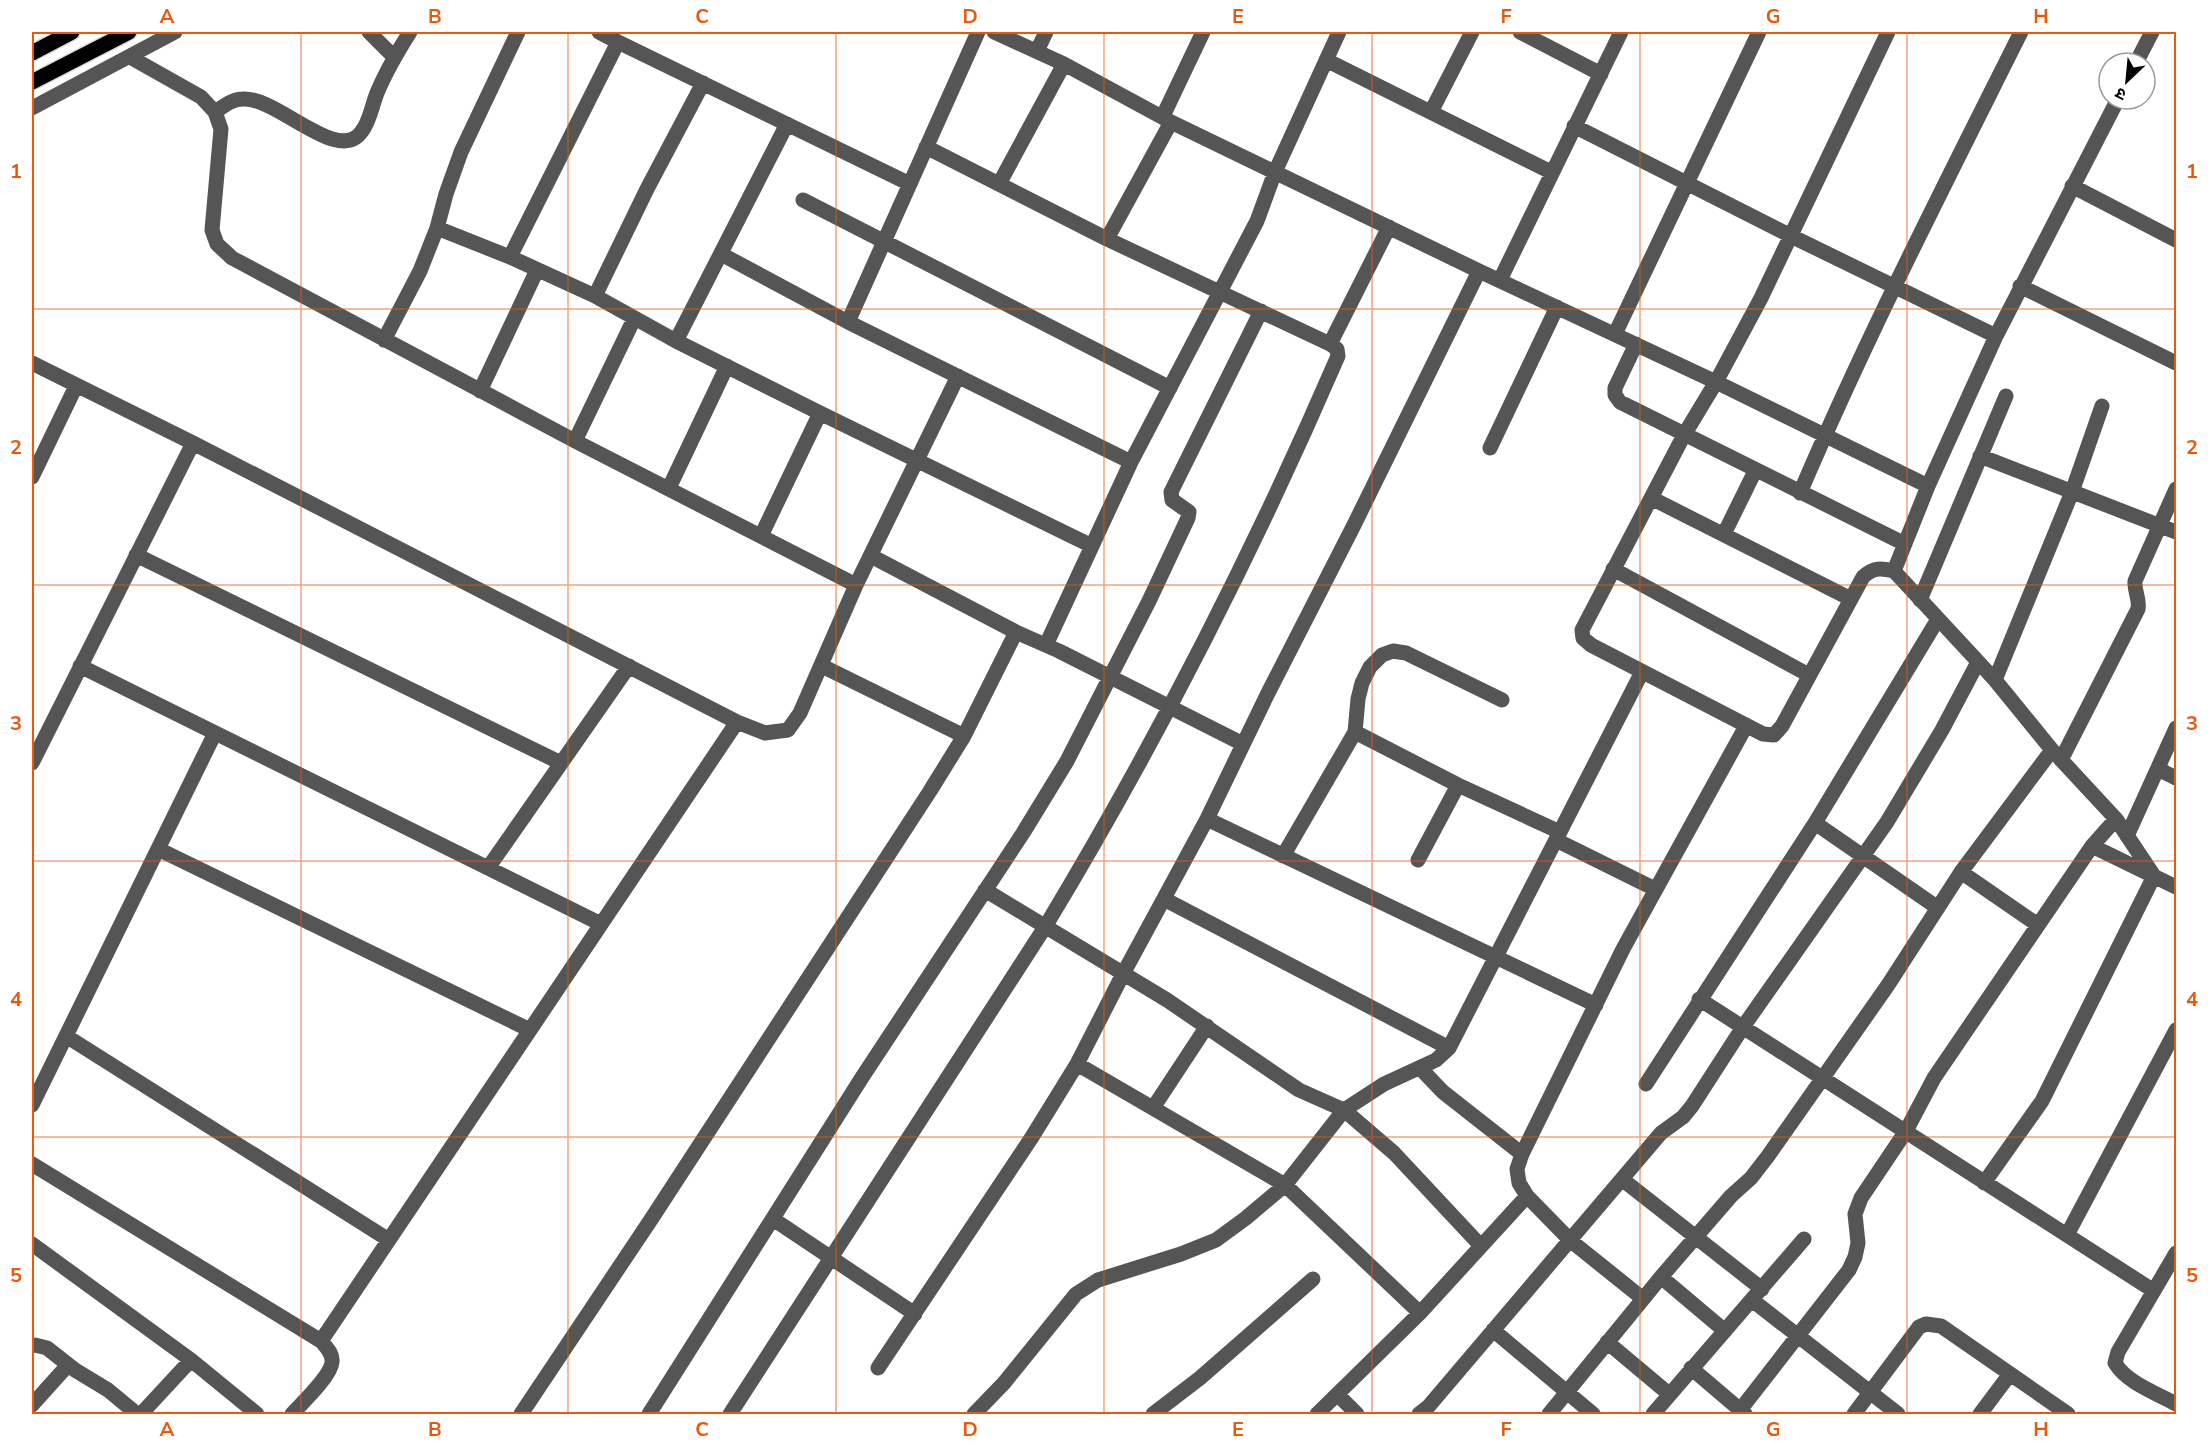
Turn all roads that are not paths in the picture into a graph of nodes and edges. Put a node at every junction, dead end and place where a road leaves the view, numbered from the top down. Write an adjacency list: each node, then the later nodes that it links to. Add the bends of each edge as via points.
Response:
1 (72, 32): 23 (main road)
2 (129, 32): 29 (main road)
3 (175, 32): 24 (street)
4 (369, 32): 25 (street)
5 (410, 32): 25 (street)
6 (518, 32): 47 (street, via 461,152)
7 (600, 32): 20 (street)
8 (978, 32): 38 (street)
9 (994, 32): 21 (street)
10 (1046, 32): 21 (street)
11 (1203, 32): 35 (street)
12 (1339, 32): 26 (street)
13 (1472, 32): 34 (street)
14 (1520, 32): 28 (street)
15 (1621, 32): 28 (street)
16 (1759, 32): 41 (street)
17 (1888, 32): 48 (street)
18 (2021, 32): 57 (street)
19 (2152, 32): 22 (street)
20 (618, 42): 30 (street); 53 (street)
21 (1037, 51): 27 (street)
22 (2142, 51)
23 (32, 53)
24 (130, 57): 31 (street); 33 (street, via 201,97)
25 (394, 57): 33 (street, via 363,131 353,141 327,139 260,101 230,102)
26 (1326, 60): 34 (street); 39 (street)
27 (1064, 64): 35 (street); 43 (street)
28 (1601, 74): 37 (street)
29 (32, 82)
30 (703, 83): 36 (street); 60 (street)
31 (32, 108)
32 (2112, 111): 44 (street)
33 (215, 112): 67 (street, via 221,129 212,213 217,244 232,258)
34 (1431, 112): 40 (street)
35 (1167, 119): 39 (street); 49 (street)
36 (787, 124): 42 (street); 52 (street)
37 (1574, 126): 40 (street); 41 (street)
38 (926, 147): 42 (street); 43 (street)
39 (1275, 172): 46 (street); 59 (street, via 1257,221)
40 (1551, 172): 56 (street)
41 (1686, 183): 48 (street); 65 (street)
42 (910, 184): 51 (street)
43 (999, 184): 49 (street)
44 (2072, 186): 50 (street); 58 (street)
45 (803, 200): 51 (street)
46 (1389, 227): 55 (street); 69 (street)
47 (437, 228): 53 (street); 67 (street, via 420,271)
48 (1791, 236): 57 (street); 75 (street)
49 (1107, 239): 59 (street)
50 (2176, 240)
51 (885, 242): 64 (street); 77 (street)
52 (721, 254): 64 (street); 68 (street)
53 (510, 257): 54 (street)
54 (537, 270): 60 (street); 78 (street)
55 (1479, 271): 56 (street); 130 (street)
56 (1500, 280): 61 (street)
57 (1896, 286): 66 (street); 83 (street)
58 (2020, 286): 66 (street); 72 (street)
59 (1220, 292): 62 (street); 77 (street)
60 (595, 296): 63 (street)
61 (1557, 307): 65 (street); 86 (street)
62 (1261, 311): 69 (street); 120 (street, via 1171,492 1172,500 1189,512 1188,518)
63 (634, 319): 68 (street); 84 (street)
64 (848, 322): 74 (street)
65 (1615, 334): 70 (street)
66 (1996, 336): 92 (street)
67 (384, 340): 78 (street)
68 (676, 341): 73 (street)
69 (1330, 344): 123 (street, via 1337,349 1338,356 1290,468)
70 (1636, 344): 75 (street); 82 (street, via 1615,395 1620,402)
71 (32, 363): 76 (street)
72 (2176, 363)
73 (727, 366): 81 (street); 93 (street)
74 (958, 376): 88 (street); 89 (street)
75 (1716, 382): 82 (street); 83 (street)
76 (76, 386): 85 (street); 91 (street)
77 (1170, 388): 89 (street)
78 (480, 391): 84 (street)
79 (2006, 396): 87 (street)
80 (2102, 406): 95 (street)
81 (820, 414): 88 (street); 101 (street)
82 (1684, 435): 90 (street); 97 (street)
83 (1824, 436): 92 (street); 96 (street)
84 (575, 441): 93 (street)
85 (193, 443): 104 (street); 116 (street)
86 (1490, 448)
87 (1980, 456): 95 (street); 110 (street)
88 (917, 462): 103 (street); 105 (street)
89 (1131, 462): 103 (street)
90 (1755, 471): 96 (street); 100 (street)
91 (32, 477)
92 (1928, 486): 102 (street)
93 (669, 488): 101 (street)
94 (2176, 489): 98 (street)
95 (2072, 492): 98 (street); 121 (street)
96 (1800, 493): 102 (street)
97 (1651, 498): 100 (street); 106 (street)
98 (2160, 525): 99 (street); 131 (street, via 2135,581 2138,609)
99 (2176, 532)
100 (1724, 534): 109 (street)
101 (761, 536): 108 (street)
102 (1905, 544): 107 (street)
103 (1092, 546): 113 (street)
104 (136, 555): 115 (street); 133 (street)
105 (871, 556): 108 (street); 112 (street)
106 (1613, 569): 118 (street, via 1586,619 1583,638); 119 (street)
107 (1894, 572): 109 (street, via 1872,569); 110 (street)
108 (856, 585): 117 (street)
109 (1851, 599): 119 (street)
110 (1920, 600): 111 (street)
111 (1938, 619): 114 (street); 139 (street)
112 (1016, 632): 113 (street); 129 (street)
113 (1046, 645): 120 (street)
114 (1978, 662): 121 (street); 145 (street, via 1887,822)
115 (80, 666): 128 (street); 132 (street)
116 (629, 666): 124 (street); 133 (street)
117 (822, 666): 124 (street, via 788,730 765,733); 129 (street)
118 (1642, 672): 125 (street); 140 (street)
119 (1809, 675): 125 (street, via 1774,735)
120 (1110, 678): 123 (street); 152 (street, via 1067,761)
121 (1995, 680): 131 (street)
122 (1502, 700): 127 (street, via 1406,653 1393,651 1370,667 1362,683)
123 (1170, 706): 130 (street); 157 (street)
124 (737, 722): 155 (street)
125 (1746, 726): 151 (street)
126 (2176, 728): 134 (street)
127 (1355, 732): 136 (street); 144 (street)
128 (216, 733): 143 (street); 147 (street)
129 (964, 736): 221 (street)
130 (1244, 744): 137 (street)
131 (2057, 755): 138 (street); 148 (street)
132 (32, 758)
133 (561, 763): 147 (street)
134 (2158, 769): 135 (street); 141 (street)
135 (2176, 778)
136 (1458, 785): 140 (street); 146 (street)
137 (1207, 819): 144 (street); 153 (street)
138 (2116, 819): 141 (street); 142 (street)
139 (1815, 823): 145 (street); 160 (street)
140 (1558, 836): 151 (street); 158 (street)
141 (2127, 836): 149 (street)
142 (2092, 846): 149 (street); 156 (street)
143 (158, 849): 164 (street); 166 (street)
144 (1283, 856): 158 (street)
145 (1863, 856): 154 (street); 163 (street)
146 (1418, 860)
147 (488, 868): 155 (street)
148 (1961, 872): 154 (street); 156 (street)
149 (2154, 876): 150 (street); 179 (street, via 2042,1101)
150 (2176, 887)
151 (1655, 889): 161 (street)
152 (985, 890): 157 (street); 182 (street)
153 (1164, 899): 159 (street); 167 (street)
154 (1938, 908): 170 (street)
155 (601, 924): 164 (street)
156 (2038, 925): 175 (street, via 1934,1078)
157 (1045, 927): 159 (street); 191 (street)
158 (1496, 958): 161 (street); 167 (street)
159 (1123, 974): 162 (street); 168 (street)
160 (1699, 999): 163 (street); 171 (street)
161 (1596, 1005): 176 (street)
162 (1207, 1026): 173 (street); 174 (street, via 1299,1090)
163 (1743, 1027): 170 (street); 178 (street, via 1692,1106 1661,1134)
164 (530, 1030): 186 (street)
165 (2176, 1030): 183 (street)
166 (66, 1036): 172 (street); 186 (street)
167 (1449, 1048): 169 (street)
168 (1077, 1064): 173 (street); 198 (street)
169 (1420, 1068): 174 (street, via 1384,1084); 176 (street, via 1469,1114)
170 (1823, 1078): 175 (street); 184 (street, via 1751,1178)
171 (1646, 1084)
172 (32, 1105)
173 (1153, 1108): 180 (street)
174 (1344, 1110): 180 (street); 189 (street, via 1394,1154)
175 (1906, 1131): 179 (street); 201 (street, via 1861,1198 1855,1214 1858,1243 1849,1270)
176 (1522, 1154): 181 (street, via 1516,1169)
177 (32, 1164): 202 (street)
178 (1623, 1180): 184 (street); 187 (street)
179 (1984, 1183): 183 (street)
180 (1285, 1185): 197 (street); 224 (street, via 1216,1240 1098,1280 1076,1293 1005,1383)
181 (1527, 1196): 187 (street); 189 (street)
182 (773, 1219): 191 (street); 222 (street)
183 (2067, 1235): 194 (street)
184 (1696, 1238): 192 (street); 195 (street)
185 (1804, 1239): 195 (street)
186 (389, 1240): 202 (street)
187 (1571, 1241): 196 (street); 199 (street)
188 (32, 1244): 205 (street)
189 (1480, 1245): 197 (street)
190 (2176, 1253): 194 (street)
191 (833, 1258): 198 (street); 223 (street)
192 (1660, 1277): 196 (street); 200 (street)
193 (1313, 1279): 225 (street)
194 (2154, 1291): 214 (street, via 2115,1363 2120,1371)
195 (1757, 1295): 200 (street); 201 (street)
196 (1642, 1298): 203 (street)
197 (1420, 1313): 213 (street)
198 (915, 1314): 207 (street)
199 (1493, 1330): 210 (street); 216 (street)
200 (1725, 1331): 208 (street)
201 (1797, 1335): 211 (street); 217 (street)
202 (321, 1341): 220 (street, via 331,1353 329,1373)
203 (1607, 1342): 210 (street); 212 (street)
204 (32, 1346): 206 (street, via 47,1348)
205 (190, 1360): 218 (street); 219 (street)
206 (68, 1365): 215 (street); 218 (street)
207 (878, 1368)
208 (1691, 1368): 212 (street); 217 (street)
209 (2010, 1374): 211 (street, via 1941,1326 1926,1324 1919,1327); 233 (street); 234 (street)
210 (1566, 1393): 228 (street); 229 (street)
211 (1870, 1393): 231 (street); 232 (street)
212 (1669, 1394): 230 (street)
213 (1338, 1395): 226 (street); 227 (street)
214 (2176, 1404)
215 (32, 1405)
216 (1428, 1412)
217 (1740, 1413)
218 (139, 1414)
219 (257, 1414)
220 (292, 1414)
221 (521, 1414)
222 (649, 1414)
223 (730, 1414)
224 (974, 1414)
225 (1153, 1414)
226 (1317, 1414)
227 (1358, 1414)
228 (1549, 1414)
229 (1593, 1414)
230 (1653, 1414)
231 (1854, 1414)
232 (1898, 1414)
233 (1980, 1414)
234 (2068, 1414)

